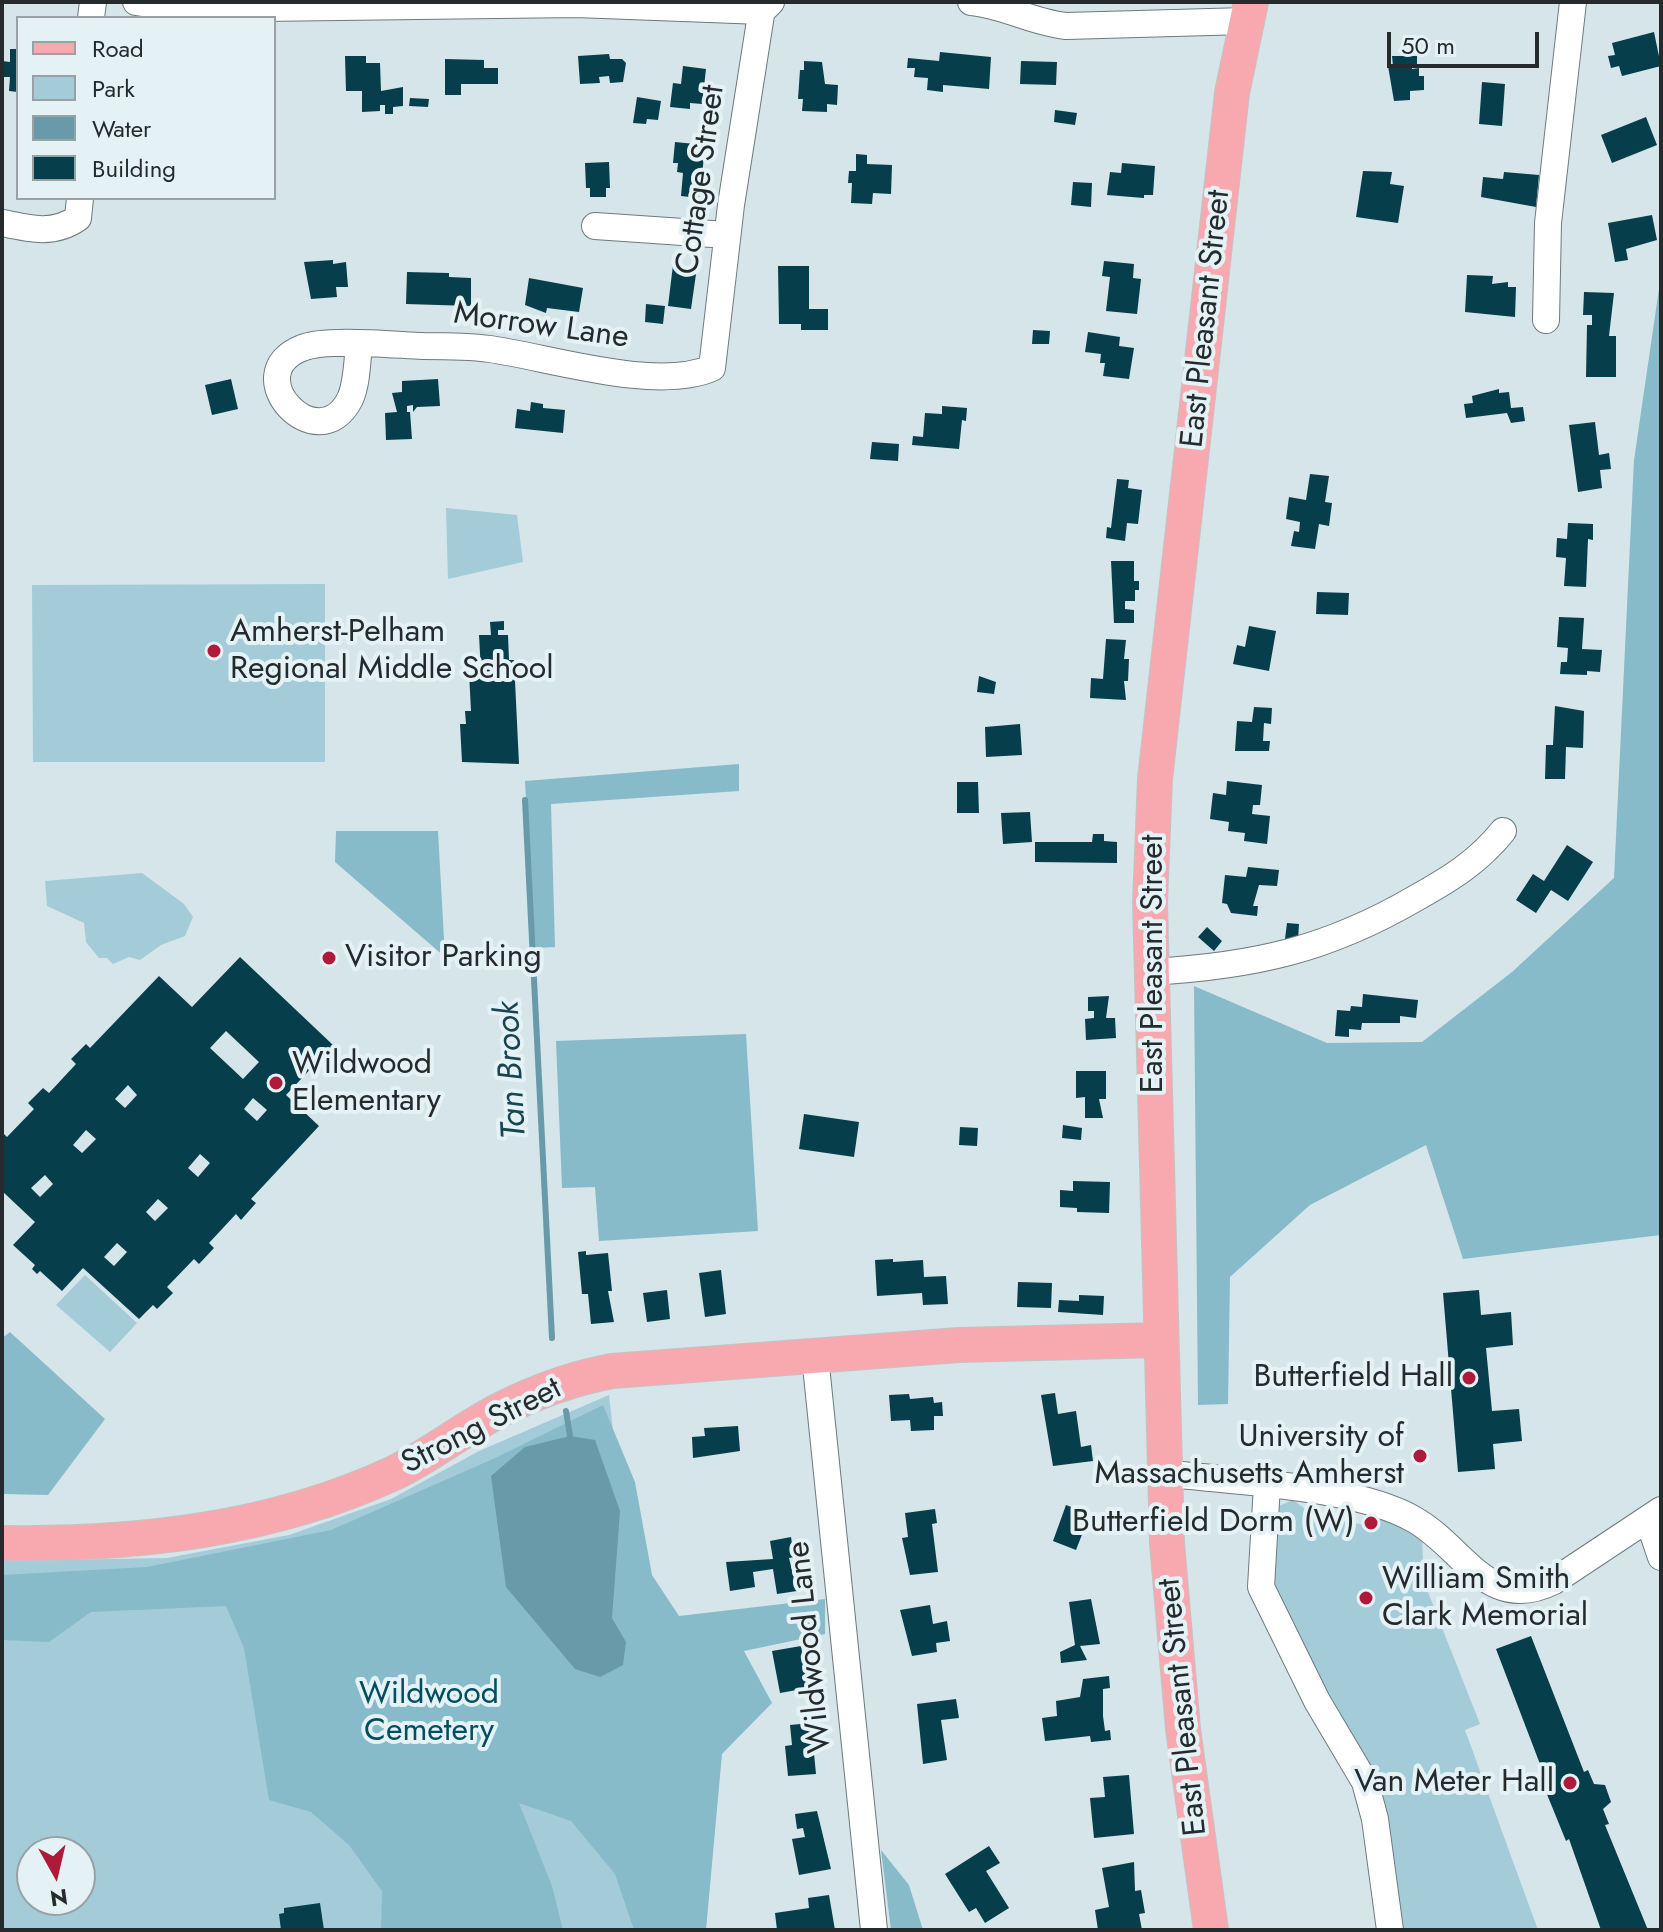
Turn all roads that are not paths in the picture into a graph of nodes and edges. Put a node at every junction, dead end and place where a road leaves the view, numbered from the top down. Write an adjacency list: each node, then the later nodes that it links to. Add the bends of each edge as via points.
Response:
1 (136, 2): 4 (street, via 181,9)
2 (971, 2): 5 (street, via 1066,26)
3 (1573, 2): 10 (street, via 1548,223)
4 (765, 5): 9 (street, Cottage Street)
5 (1248, 11): 14 (main road, East Pleasant Street, via 1232,93 1155,779)
6 (80, 200): 7 (street, via 78,218 67,226 52,230)
7 (3, 223)
8 (595, 226): 9 (street)
9 (727, 235): 12 (street, Cottage Street)
10 (1546, 320)
11 (359, 345): 12 (street, Morrow Lane, via 488,349 659,377 696,375)
12 (712, 368)
13 (1503, 831): 14 (street, via 1482,857 1450,879 1347,935 1303,951 1227,966)
14 (1151, 972): 15 (main road, East Pleasant Street)
15 (1160, 1340): 16 (main road, Strong Street); 17 (main road, East Pleasant Street)
16 (815, 1356): 20 (main road, Strong Street, via 641,1367 559,1384 504,1408 395,1472 258,1520 130,1539); 22 (street, Wildwood Lane)
17 (1163, 1473): 18 (street); 23 (main road, East Pleasant Street, via 1183,1729)
18 (1267, 1485): 19 (street, via 1406,1515 1434,1532 1485,1579 1510,1591 1538,1589 1554,1581); 24 (street, via 1261,1587 1317,1701 1365,1782)
19 (1655, 1515): 21 (street)
20 (2, 1543)
21 (1661, 1557)
22 (874, 1930)
23 (1211, 1930)
24 (1390, 1930)

